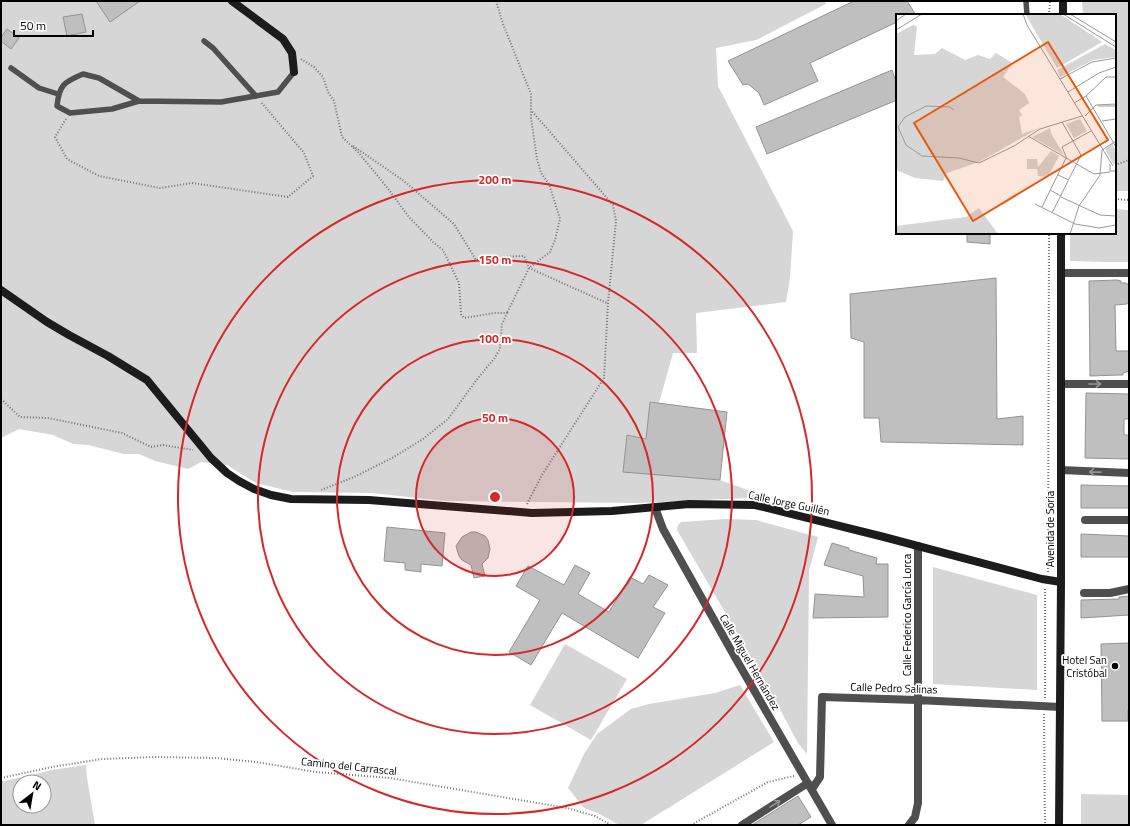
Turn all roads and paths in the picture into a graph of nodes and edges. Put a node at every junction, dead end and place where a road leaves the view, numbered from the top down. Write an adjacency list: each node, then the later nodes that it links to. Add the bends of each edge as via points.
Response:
1 (232, 1): 10 (street, via 279,35)
2 (496, 1): 16 (path, via 531,94)
3 (1026, 1): 6 (lane)
4 (1050, 1): 7 (path)
5 (1063, 1): 8 (street)
6 (1027, 14)
7 (1049, 14)
8 (1063, 14)
9 (204, 41): 14 (lane)
10 (292, 53): 12 (street); 18 (path, via 314,67 323,77 334,101 342,137)
11 (11, 68): 13 (lane, via 39,88)
12 (294, 72): 14 (lane, via 278,92)
13 (58, 94): 15 (lane, via 67,81 83,74 99,78); 17 (lane, via 57,106)
14 (256, 96): 15 (lane, via 221,102); 17 (path, via 304,153 313,176 288,196 192,183 160,188 99,176 67,159 55,137)
15 (139, 101): 17 (lane, via 112,109)
16 (531, 110): 25 (path, via 537,159 541,173 549,184 560,219 550,252); 29 (path, via 613,205 616,221)
17 (70, 113)
18 (348, 143): 25 (path, via 404,181 454,224 476,260 524,256); 30 (path, via 409,217 443,250 459,283 461,314 464,318)
19 (1129, 160): 20 (path)
20 (1116, 165)
21 (1116, 199): 22 (path)
22 (1129, 200)
23 (1049, 234): 43 (path)
24 (1061, 234): 26 (street, Avenida de Soria)
25 (529, 268): 29 (path); 30 (path)
26 (1061, 273): 27 (street); 31 (street, Avenida de Soria)
27 (1129, 273)
28 (1, 290): 34 (street, Calle Jorge Guillén, via 47,322 147,380)
29 (608, 303): 39 (path, via 604,378)
30 (507, 313): 37 (path, via 502,324 500,349 448,419 392,458 321,490)
31 (1061, 384): 32 (street, one-way to 32); 35 (street, Avenida de Soria)
32 (1129, 384)
33 (1, 399): 34 (path, via 20,417 48,418 122,433 151,447 188,450)
34 (204, 448): 37 (street, Calle Jorge Guillén, via 227,473 254,489 291,499)
35 (1061, 470): 36 (street, one-way to 35); 44 (street, Avenida de Soria)
36 (1129, 472)
37 (319, 498): 39 (street, Calle Jorge Guillén)
38 (656, 507): 39 (street, Calle Jorge Guillén, via 612,511); 42 (street, Calle Jorge Guillén, via 689,504 755,505); 52 (street, Calle Miguel Hernández, via 663,529)
39 (522, 512)
40 (1085, 520): 41 (street)
41 (1129, 520)
42 (918, 546): 44 (street, Calle Jorge Guillén); 48 (street, Calle Federico García Lorca)
43 (1048, 571)
44 (1061, 582): 50 (street, Avenida de Soria)
45 (1045, 586): 49 (path)
46 (1129, 589): 47 (street, via 1110,593)
47 (1084, 593)
48 (917, 700): 50 (street, Calle Pedro Salinas); 54 (street, Calle Pedro Salinas, via 822,697 820,777); 59 (street, Calle Federico García Lorca, via 918,803 915,817)
49 (1045, 702)
50 (1060, 707): 61 (street, Avenida de Soria)
51 (1044, 711): 60 (path)
52 (804, 774): 54 (street, Calle Miguel Hernández); 56 (path, via 768,782)
53 (1, 778): 55 (path, Camino del Carrascal, via 102,759 216,758 316,772 390,778 567,808 595,816)
54 (810, 786): 57 (street, one-way to 54); 58 (street, Calle Miguel Hernández)
55 (611, 825)
56 (691, 825)
57 (742, 825)
58 (832, 825)
59 (909, 825)
60 (1045, 825)
61 (1059, 825)

